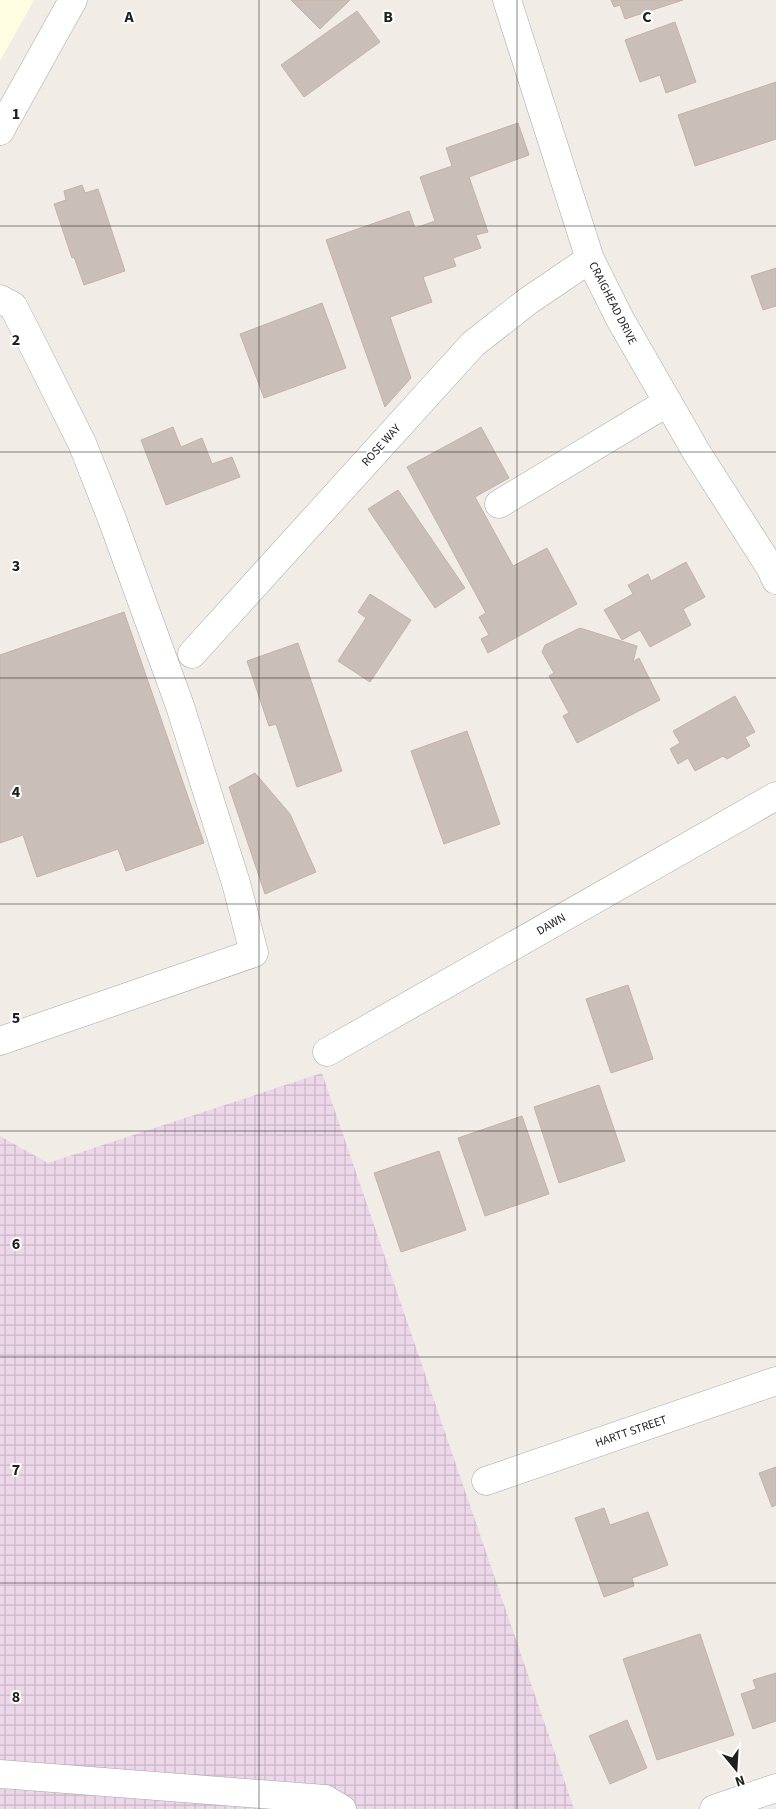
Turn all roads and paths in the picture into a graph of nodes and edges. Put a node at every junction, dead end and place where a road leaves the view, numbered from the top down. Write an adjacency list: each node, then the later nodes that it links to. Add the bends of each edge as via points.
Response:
1 (74, 0): 3 (street)
2 (507, 0): 4 (street, CRAIGHEAD DRIVE)
3 (0, 131)
4 (590, 258): 6 (street, CRAIGHEAD DRIVE, via 620,320); 9 (street, ROSE WAY, via 473,344)
5 (0, 299): 11 (street, via 13,306 82,443 183,715 236,882 254,953)
6 (668, 402): 7 (street); 8 (street, CRAIGHEAD DRIVE)
7 (499, 504)
8 (776, 580)
9 (192, 654)
10 (776, 796): 12 (street, DAWN)
11 (0, 1041)
12 (327, 1052)
13 (776, 1381): 14 (street, HARTT STREET)
14 (486, 1481)
15 (0, 1774): 17 (street, via 325,1799)
16 (776, 1788): 18 (street)
17 (342, 1809)
18 (714, 1809)

